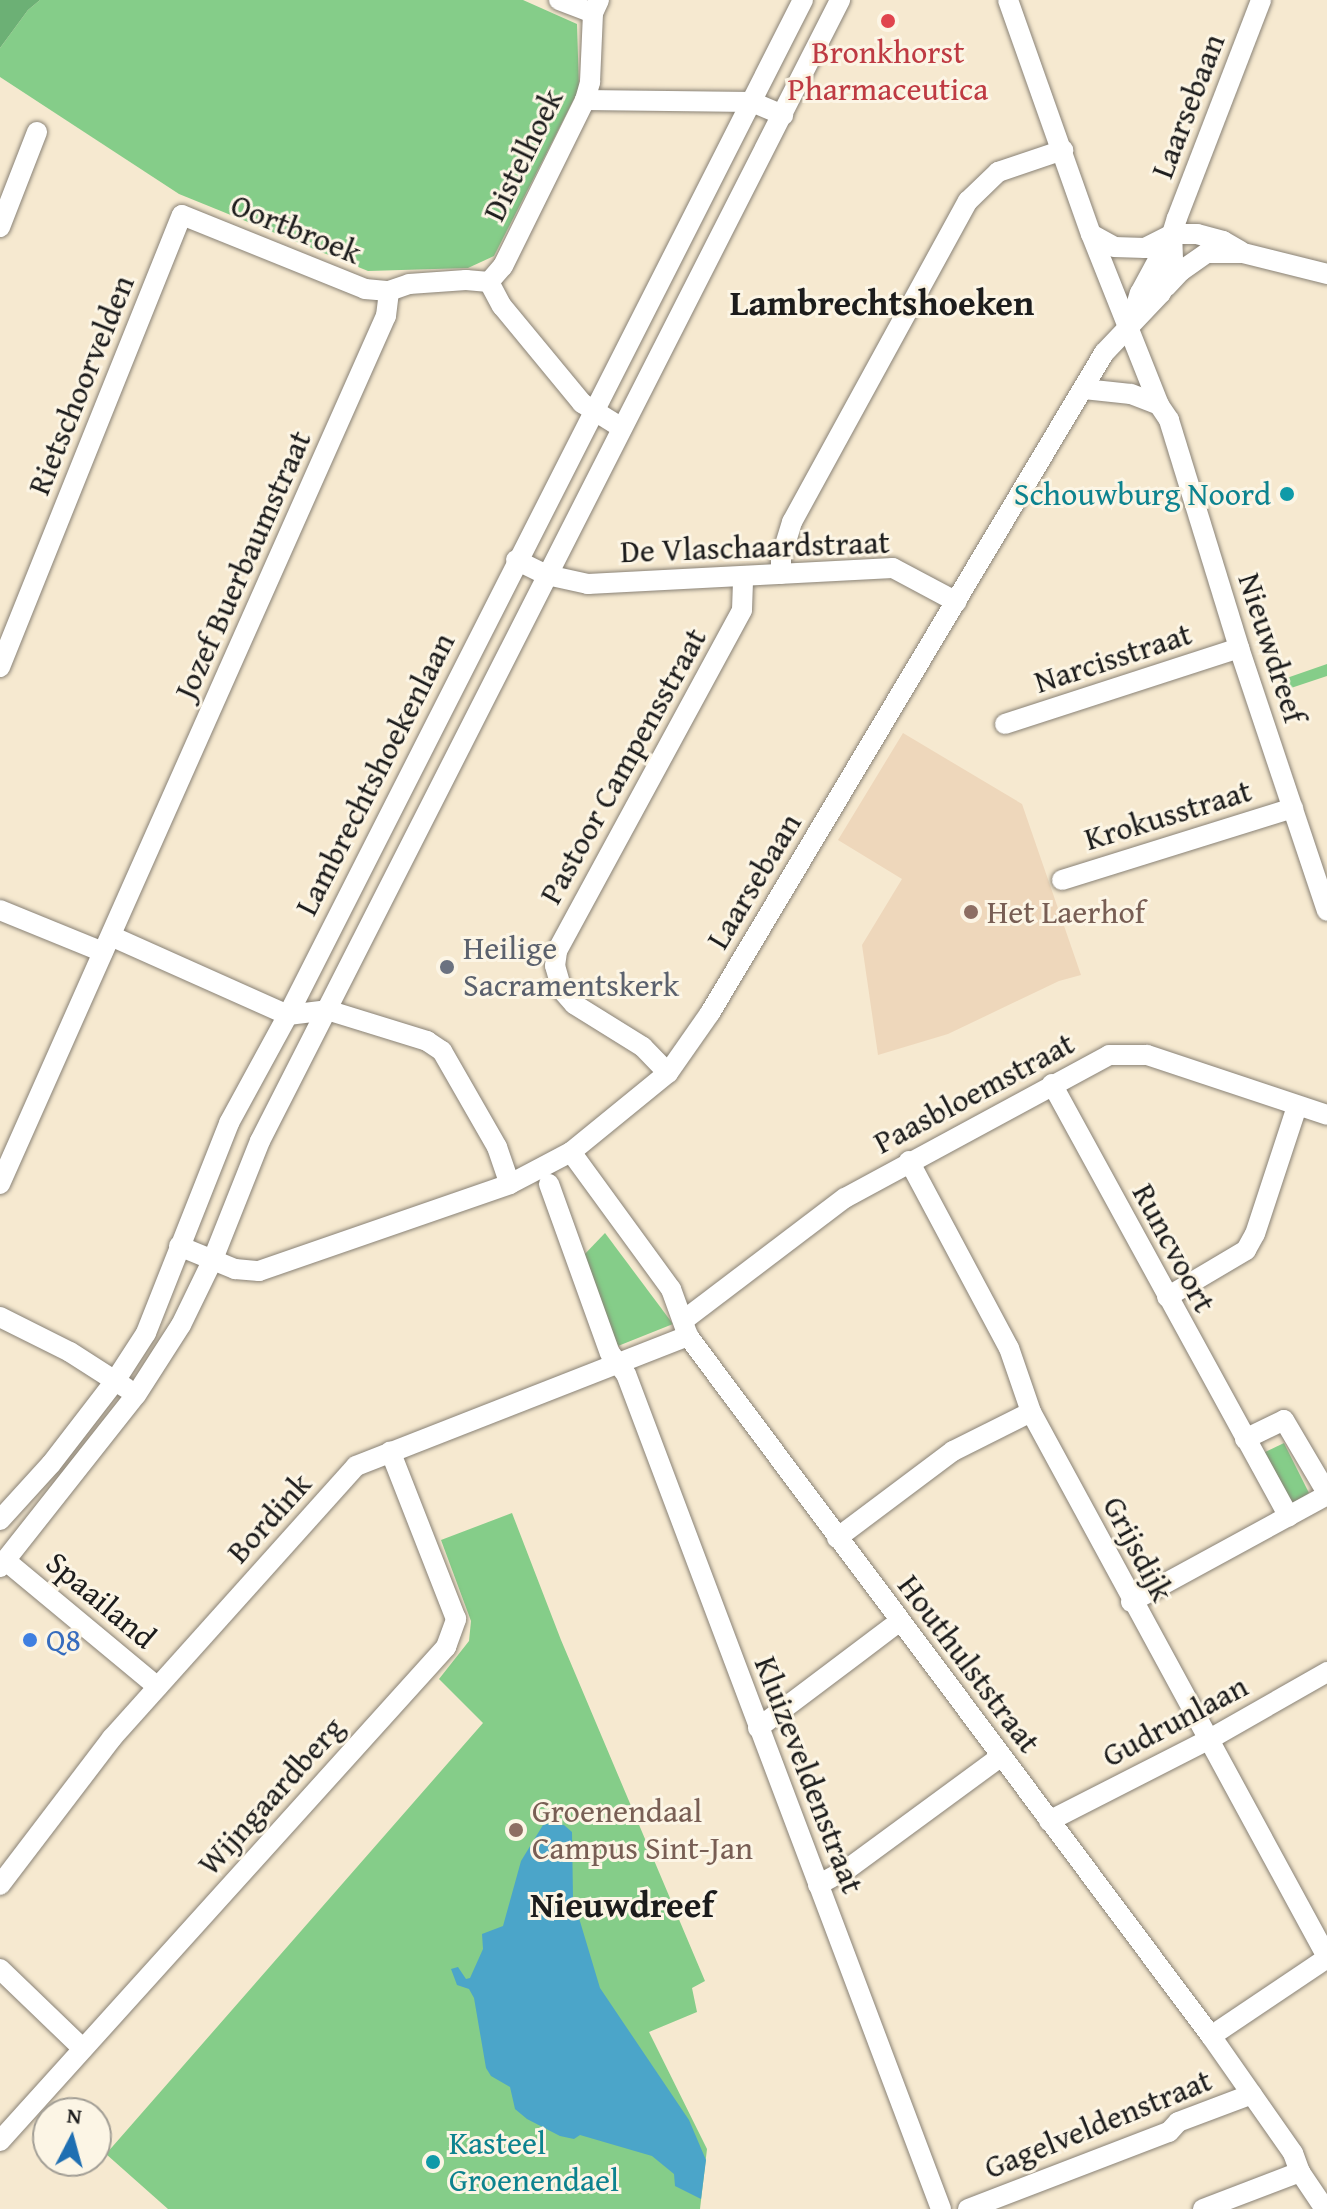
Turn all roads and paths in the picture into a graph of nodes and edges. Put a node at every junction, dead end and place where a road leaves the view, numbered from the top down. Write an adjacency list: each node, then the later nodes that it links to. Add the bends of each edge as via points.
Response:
1 (559, 0): 6 (street)
2 (803, 0): 8 (street, Lambrechtshoekenlaan)
3 (840, 0): 9 (street, Lambrechtshoekenlaan)
4 (1008, 0): 11 (street, Nieuwdreef)
5 (1261, 0): 15 (street, Laarsebaan)
6 (596, 7): 7 (street, Distelhoek)
7 (585, 100): 8 (street); 19 (street, Distelhoek, via 503,266)
8 (752, 102): 9 (street); 25 (street, Lambrechtshoekenlaan)
9 (783, 115): 26 (street, Lambrechtshoekenlaan)
10 (37, 132): 13 (street)
11 (1063, 150): 14 (street, Nieuwdreef); 28 (street, via 998,172 968,201 792,522)
12 (182, 215): 20 (street, Oortbroek, via 365,289); 33 (street, Rietschoorvelden)
13 (0, 227)
14 (1091, 234): 15 (street, via 1114,247 1145,248); 22 (street, Nieuwdreef)
15 (1172, 234): 16 (street, via 1187,248); 17 (street, via 1210,237); 21 (street, Laarsebaan, via 1173,259); 22 (street, Laarsebaan, via 1140,293)
16 (1207, 253): 17 (street); 21 (street)
17 (1243, 253): 18 (street)
18 (1327, 274)
19 (489, 282): 20 (street, via 409,284); 25 (street, via 502,306)
20 (389, 291): 39 (street, Jozef Buerbaumstraat, via 386,316)
21 (1161, 293): 22 (street, Laarsebaan)
22 (1130, 327): 23 (street, Laarsebaan, via 1104,353); 24 (street, Nieuwdreef)
23 (1084, 389): 24 (street, via 1131,394); 31 (street, Laarsebaan)
24 (1159, 405): 32 (street, Nieuwdreef, via 1169,420)
25 (595, 413): 26 (street); 27 (street, Lambrechtshoekenlaan)
26 (622, 428): 29 (street, Lambrechtshoekenlaan)
27 (516, 560): 29 (street); 41 (street, Lambrechtshoekenlaan)
28 (781, 574): 30 (street, De Vlaschaardstraat); 31 (street, De Vlaschaardstraat, via 893,568)
29 (547, 575): 30 (street, De Vlaschaardstraat, via 588,584); 40 (street, Lambrechtshoekenlaan)
30 (743, 577): 42 (street, Pastoor Campensstraat, via 742,610 557,951 562,990 574,1004 643,1047)
31 (957, 602): 42 (street, Laarsebaan, via 710,1013)
32 (1239, 648): 34 (street, Narcisstraat); 35 (street, Nieuwdreef)
33 (0, 667)
34 (1005, 724)
35 (1293, 808): 36 (street, Krokusstraat); 38 (street, Nieuwdreef)
36 (1062, 880)
37 (0, 910): 39 (street)
38 (1327, 911)
39 (107, 944): 41 (street); 48 (street, Jozef Buerbaumstraat)
40 (327, 1010): 41 (street); 49 (street, via 427,1041 442,1051 497,1147); 52 (street, Lambrechtshoekenlaan)
41 (288, 1015): 51 (street, Lambrechtshoekenlaan, via 229,1123)
42 (668, 1073): 46 (street, Laarsebaan)
43 (1052, 1084): 44 (street, Paasbloemstraat, via 1109,1055 1129,1053); 47 (street, Paasbloemstraat); 55 (street, Runcvoort)
44 (1297, 1106): 45 (street, Paasbloemstraat); 55 (street, via 1246,1250)
45 (1327, 1115)
46 (571, 1152): 49 (street, Laarsebaan); 57 (street, Houthulststraat, via 671,1289)
47 (909, 1161): 57 (street, Paasbloemstraat, via 809,1223); 61 (street, Grijsdijk, via 1009,1348)
48 (0, 1184)
49 (510, 1184): 54 (street, Laarsebaan, via 259,1271 235,1269)
50 (549, 1184): 58 (street, via 610,1353)
51 (203, 1189): 52 (street); 53 (street, Lambrechtshoekenlaan)
52 (235, 1200): 54 (street, Lambrechtshoekenlaan)
53 (179, 1246): 54 (street); 59 (street, Lambrechtshoekenlaan, via 146,1333)
54 (213, 1259): 60 (street, Lambrechtshoekenlaan, via 181,1325)
55 (1167, 1297): 62 (street, Runcvoort)
56 (0, 1317): 59 (street)
57 (686, 1328): 58 (street, Bordink); 67 (street, Houthulststraat)
58 (619, 1364): 63 (street, Bordink); 73 (street, Kluizeveldenstraat)
59 (115, 1381): 60 (street); 66 (street, Lambrechtshoekenlaan)
60 (136, 1395): 68 (street, Lambrechtshoekenlaan)
61 (1031, 1412): 67 (street, via 953,1451); 69 (street, Grijsdijk)
62 (1245, 1439): 64 (street, via 1284,1420); 65 (street, Runcvoort)
63 (390, 1451): 72 (street, Bordink, via 356,1466 344,1478); 82 (street, Wijngaardberg, via 456,1619 446,1647)
64 (1327, 1494): 65 (street)
65 (1289, 1516): 69 (street)
66 (0, 1520)
67 (837, 1538): 70 (street, Houthulststraat)
68 (3, 1564): 72 (street, Spaailand)
69 (1131, 1602): 74 (street, Grijsdijk)
70 (900, 1621): 73 (street); 75 (street, Houthulststraat)
71 (1327, 1672): 74 (street, Gudrunlaan)
72 (158, 1687): 77 (street, Bordink, via 112,1738)
73 (758, 1728): 78 (street, Kluizeveldenstraat)
74 (1208, 1740): 76 (street, Gudrunlaan); 79 (street, Grijsdijk)
75 (1000, 1757): 76 (street, Houthulststraat); 78 (street)
76 (1049, 1821): 81 (street, Houthulststraat)
77 (0, 1885)
78 (818, 1885): 86 (street, Kluizeveldenstraat)
79 (1327, 1958): 81 (street)
80 (0, 1969): 82 (street)
81 (1211, 2036): 83 (street, Houthulststraat)
82 (83, 2049): 84 (street, Wijngaardberg)
83 (1252, 2094): 85 (street, Houthulststraat); 87 (street, Gagelveldenstraat, via 1178,2122 1169,2132)
84 (0, 2141)
85 (1300, 2172): 88 (street); 89 (street, Houthulststraat)
86 (941, 2209)
87 (968, 2209)
88 (1203, 2209)
89 (1325, 2209)

